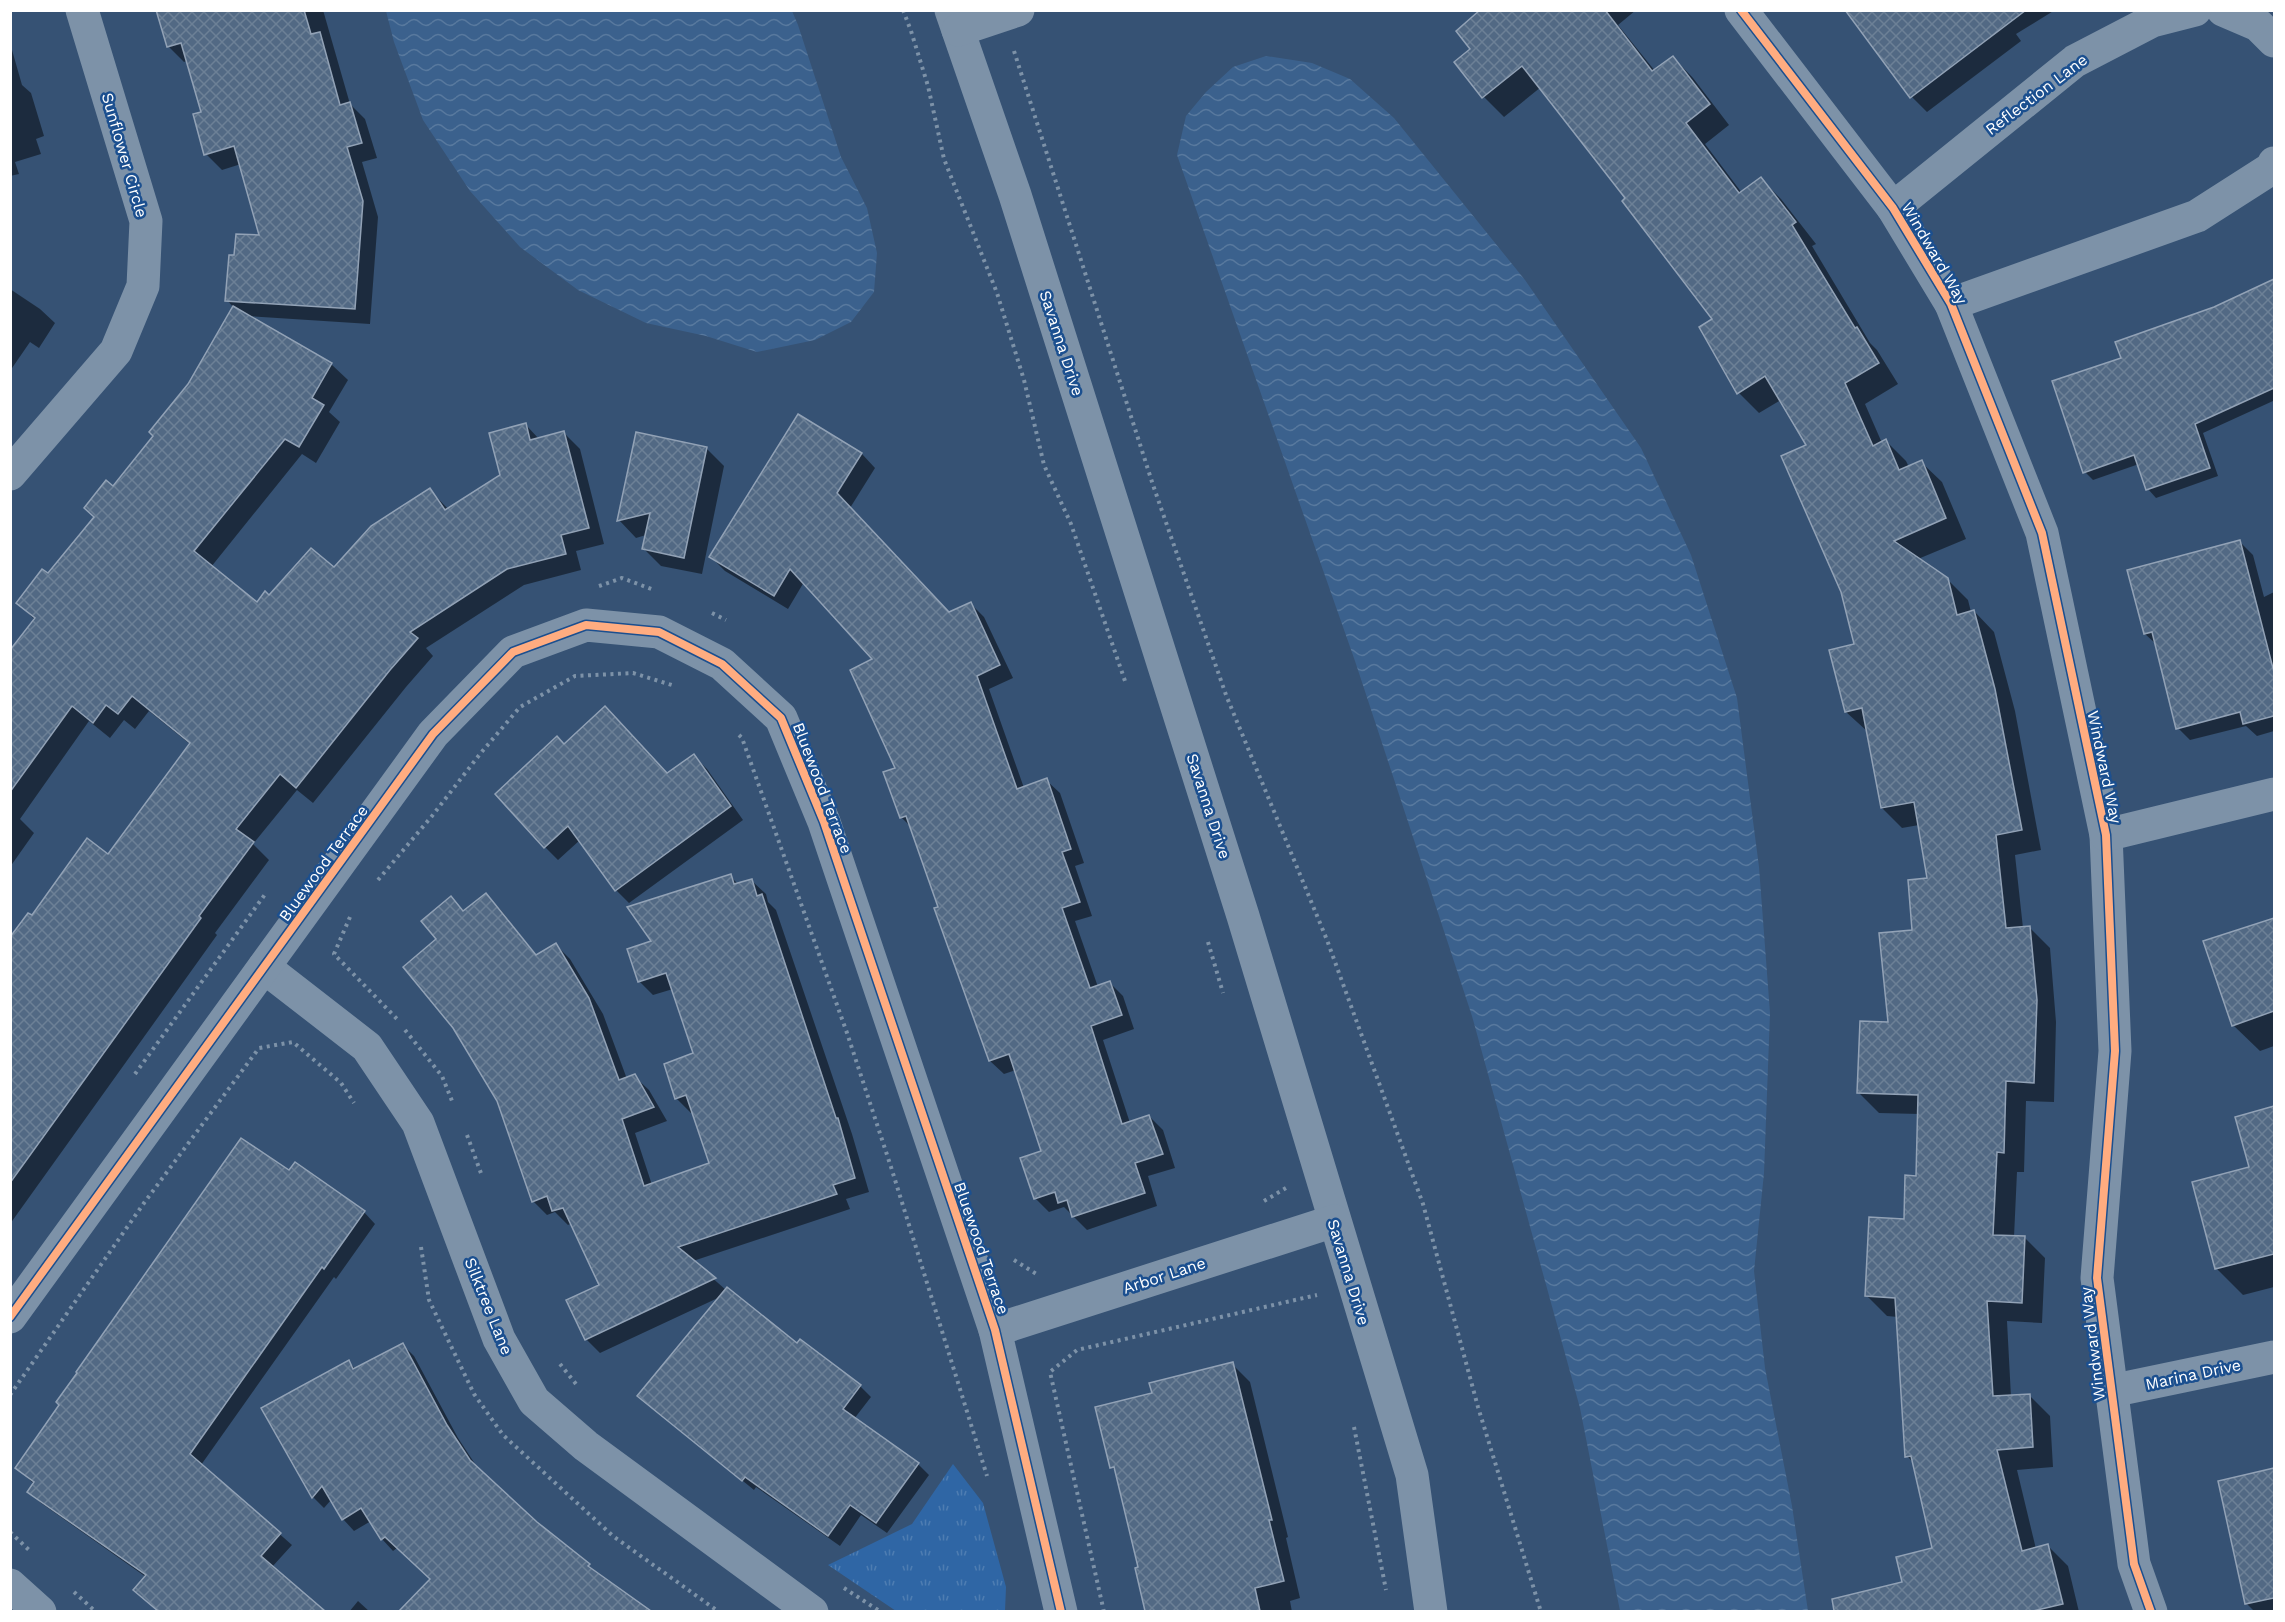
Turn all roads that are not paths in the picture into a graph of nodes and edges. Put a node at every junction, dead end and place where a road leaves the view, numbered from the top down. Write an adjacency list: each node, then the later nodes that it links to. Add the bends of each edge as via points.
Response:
1 (82, 10): 11 (street, Sunflower Circle, via 146,221 143,286 116,351)
2 (1740, 10): 9 (street, Windward Way)
3 (2196, 10): 9 (street, Reflection Lane, via 2152,21 2074,61)
4 (2223, 10): 7 (street, via 2258,25)
5 (1010, 13): 6 (street)
6 (954, 20): 15 (street, Savanna Drive, via 1015,195 1236,893)
7 (2274, 41)
8 (2274, 163): 10 (street, via 2197,216)
9 (1893, 208): 10 (street, Windward Way)
10 (1951, 304): 13 (street, Windward Way, via 2042,533)
11 (10, 474)
12 (2274, 794): 13 (street)
13 (2106, 835): 19 (street, Windward Way, via 2115,1052 2097,1278)
14 (264, 967): 16 (street, Bluewood Terrace); 17 (street, Bluewood Terrace, via 433,734 513,652 586,625 659,632 722,664 781,718 825,822); 22 (street, Silktree Lane, via 367,1047 418,1123 499,1339 534,1401 586,1446)
15 (1334, 1221): 17 (street, Arbor Lane); 24 (street, Savanna Drive, via 1412,1475)
16 (10, 1317)
17 (995, 1330): 23 (street, Bluewood Terrace)
18 (2274, 1357): 19 (street, Marina Drive)
19 (2110, 1391): 25 (street, Windward Way, via 2134,1564)
20 (10, 1585): 21 (street)
21 (40, 1611)
22 (812, 1611)
23 (1061, 1611)
24 (1431, 1611)
25 (2151, 1611)

